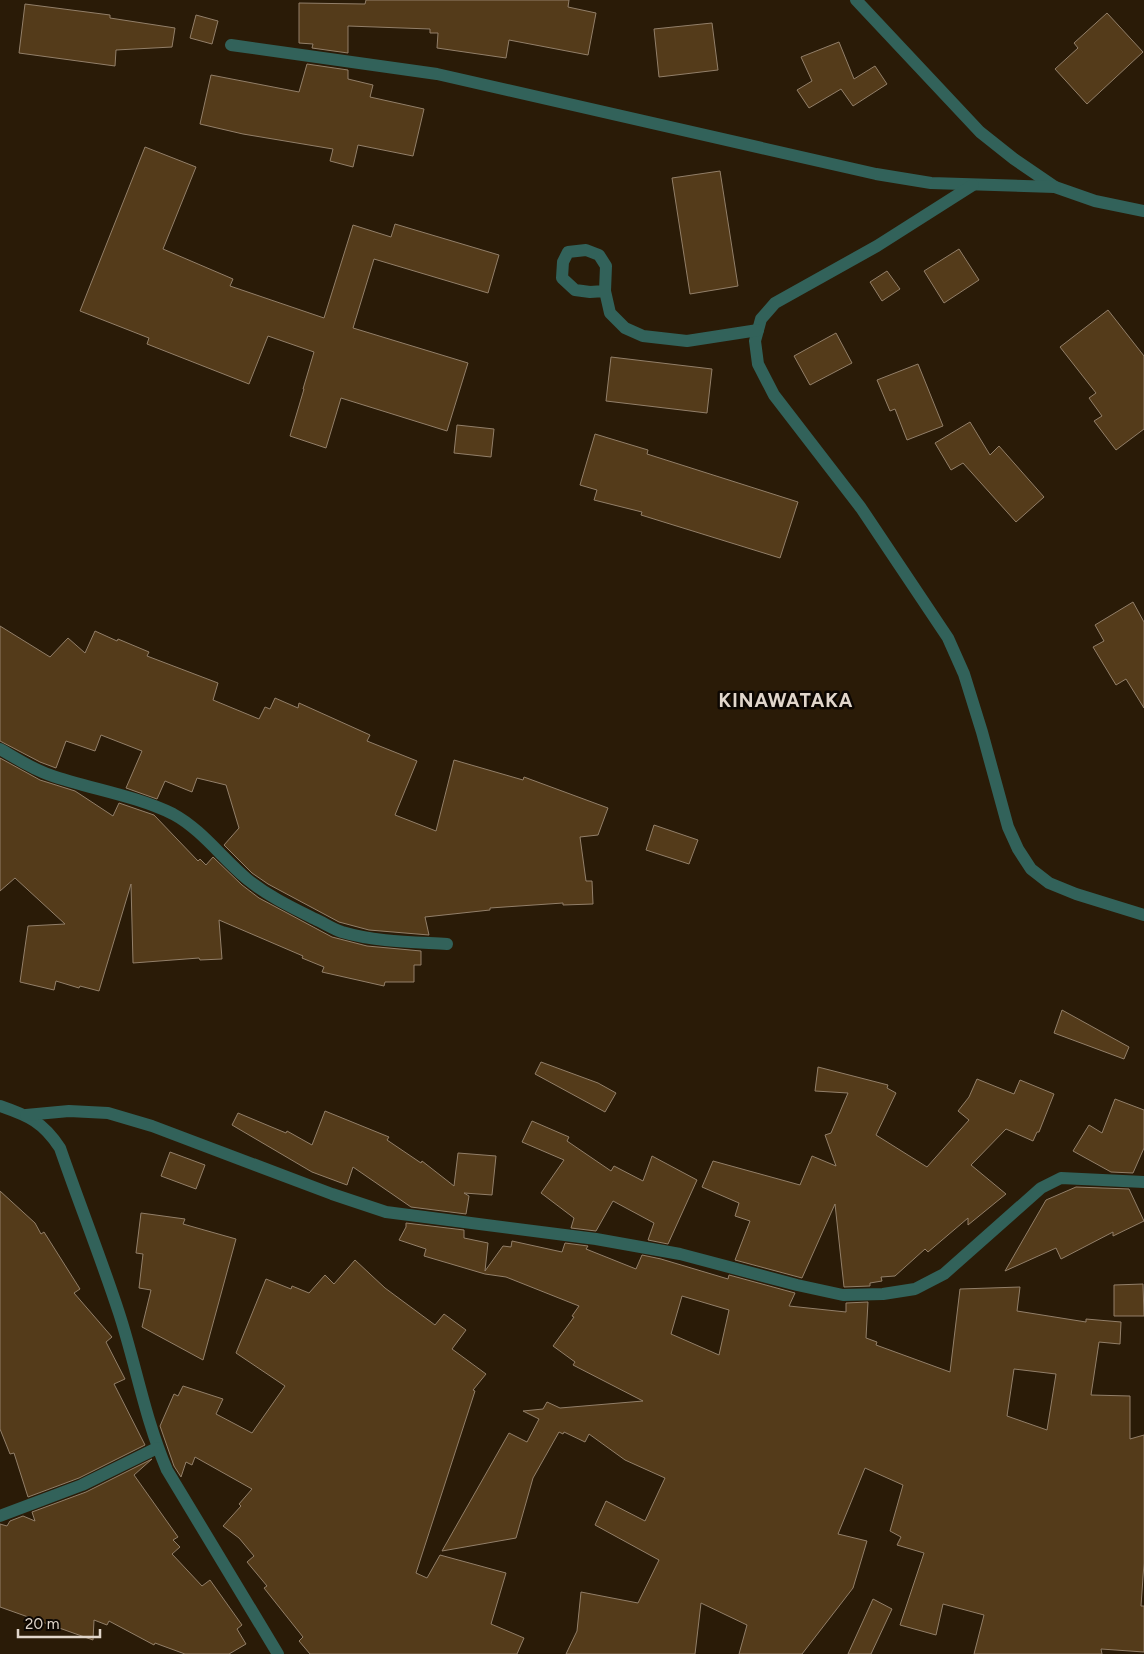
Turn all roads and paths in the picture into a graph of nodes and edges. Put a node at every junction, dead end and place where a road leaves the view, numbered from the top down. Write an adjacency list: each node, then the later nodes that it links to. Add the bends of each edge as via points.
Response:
1 (856, 0): 4 (street, via 980,132)
2 (231, 45): 3 (street, via 437,74 876,174 931,183)
3 (973, 185): 4 (street); 7 (street, via 876,246 775,303 761,319)
4 (1055, 187): 5 (street, via 1095,201)
5 (1144, 211)
6 (605, 291): 7 (street, via 610,313 624,328 643,336 687,341)
7 (758, 330): 9 (street, via 755,341 758,364 774,395 861,508 948,638 967,682 1008,827 1018,849 1031,868 1049,883)
8 (0, 749): 10 (street, via 49,775 172,814 185,821 267,894 341,932 395,941)
9 (1144, 916)
10 (447, 944)
11 (0, 1106): 12 (street)
12 (26, 1115): 13 (street, via 69,1111 108,1113 152,1126 386,1212 596,1239 680,1254 843,1295 915,1290 944,1274 1041,1188 1061,1178); 14 (street, via 48,1132 60,1148 119,1314)
13 (1144, 1182)
14 (157, 1448): 15 (street, via 82,1485); 16 (street, via 167,1470)
15 (0, 1516)
16 (278, 1654)

